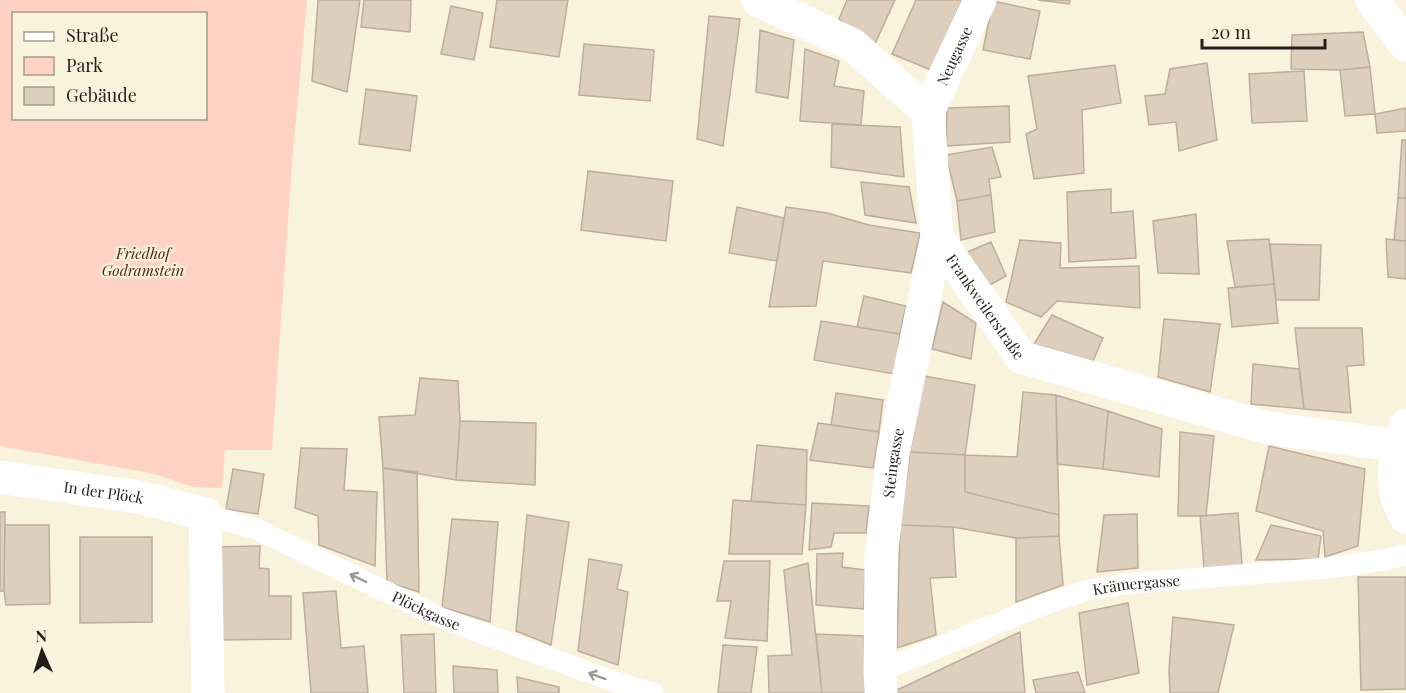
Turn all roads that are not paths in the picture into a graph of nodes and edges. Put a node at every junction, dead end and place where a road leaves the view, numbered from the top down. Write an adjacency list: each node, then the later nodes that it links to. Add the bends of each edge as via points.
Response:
1 (758, 0): 5 (street, via 853,45)
2 (980, 0): 5 (street, Neugasse)
3 (1372, 0): 4 (street)
4 (1406, 45)
5 (928, 111): 6 (street, Frankweilerstraße)
6 (937, 237): 7 (street, Frankweilerstraße, via 1021,357 1268,428 1379,443); 12 (street, Steingasse, via 893,453 881,557)
7 (1402, 436): 10 (street, via 1394,473 1396,492)
8 (0, 477): 9 (street, In der Plöck, via 139,497)
9 (205, 514): 13 (street); 14 (lane, Plöckgasse, one-way to 9, via 607,680 441,618 256,529)
10 (1406, 517)
11 (1406, 555): 12 (lane, Krämergasse, via 1327,567 1088,590 1034,608)
12 (881, 682)
13 (208, 693)
14 (653, 693)

